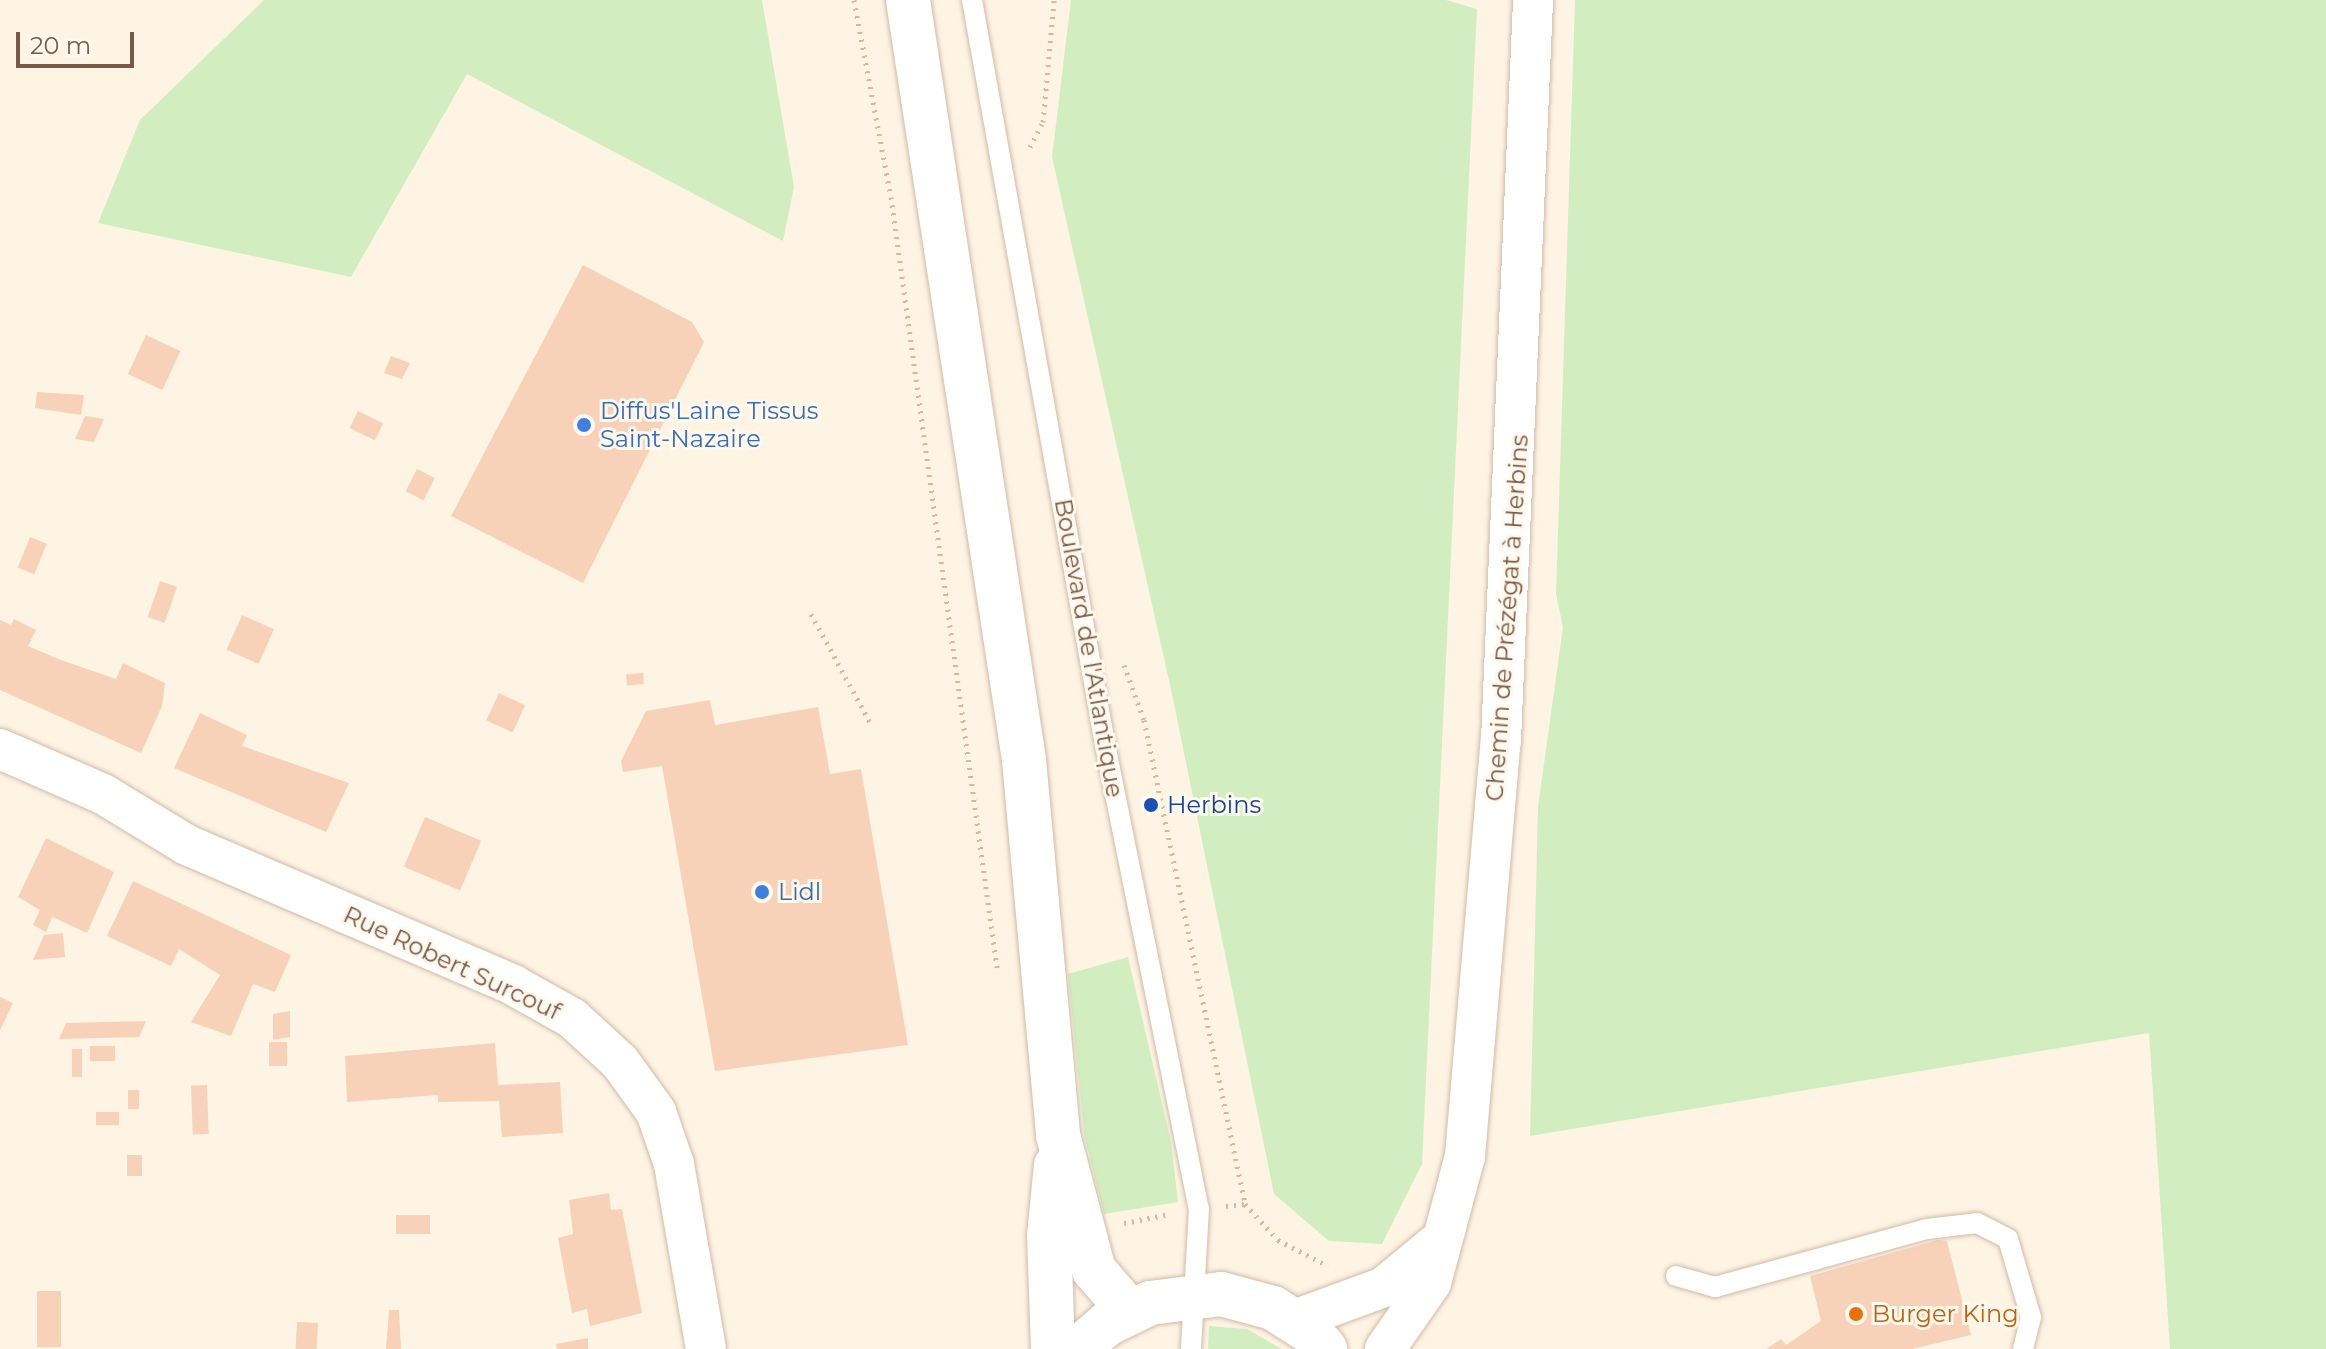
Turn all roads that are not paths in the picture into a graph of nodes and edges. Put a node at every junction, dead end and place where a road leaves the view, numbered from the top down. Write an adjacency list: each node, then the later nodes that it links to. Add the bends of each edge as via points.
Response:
1 (908, 0): 5 (main road, via 1024,760)
2 (972, 0): 8 (lane, Boulevard de l'Atlantique, via 1105,744 1199,1209)
3 (1533, 0): 6 (street, Chemin de Prézégat à Herbins, via 1501,740 1465,1156)
4 (0, 749): 11 (street, Rue Robert Surcouf, via 103,794 187,845 513,985 572,1018 620,1062 656,1112 674,1164)
5 (1058, 1135): 9 (main road, via 1094,1270); 12 (main road, via 1049,1236)
6 (1447, 1233): 10 (street, via 1384,1287); 16 (street, Chemin de Prézégat à Herbins, via 1431,1283)
7 (1676, 1276): 17 (lane, via 1715,1287 1927,1229 1977,1223 2008,1239 2031,1317)
8 (1192, 1296): 9 (main road); 10 (main road, via 1250,1299); 14 (lane, Boulevard de l'Atlantique)
9 (1130, 1312): 13 (main road)
10 (1294, 1320): 15 (main road)
11 (706, 1349)
12 (1053, 1349)
13 (1078, 1349)
14 (1191, 1349)
15 (1325, 1349)
16 (1385, 1349)
17 (2023, 1349)

